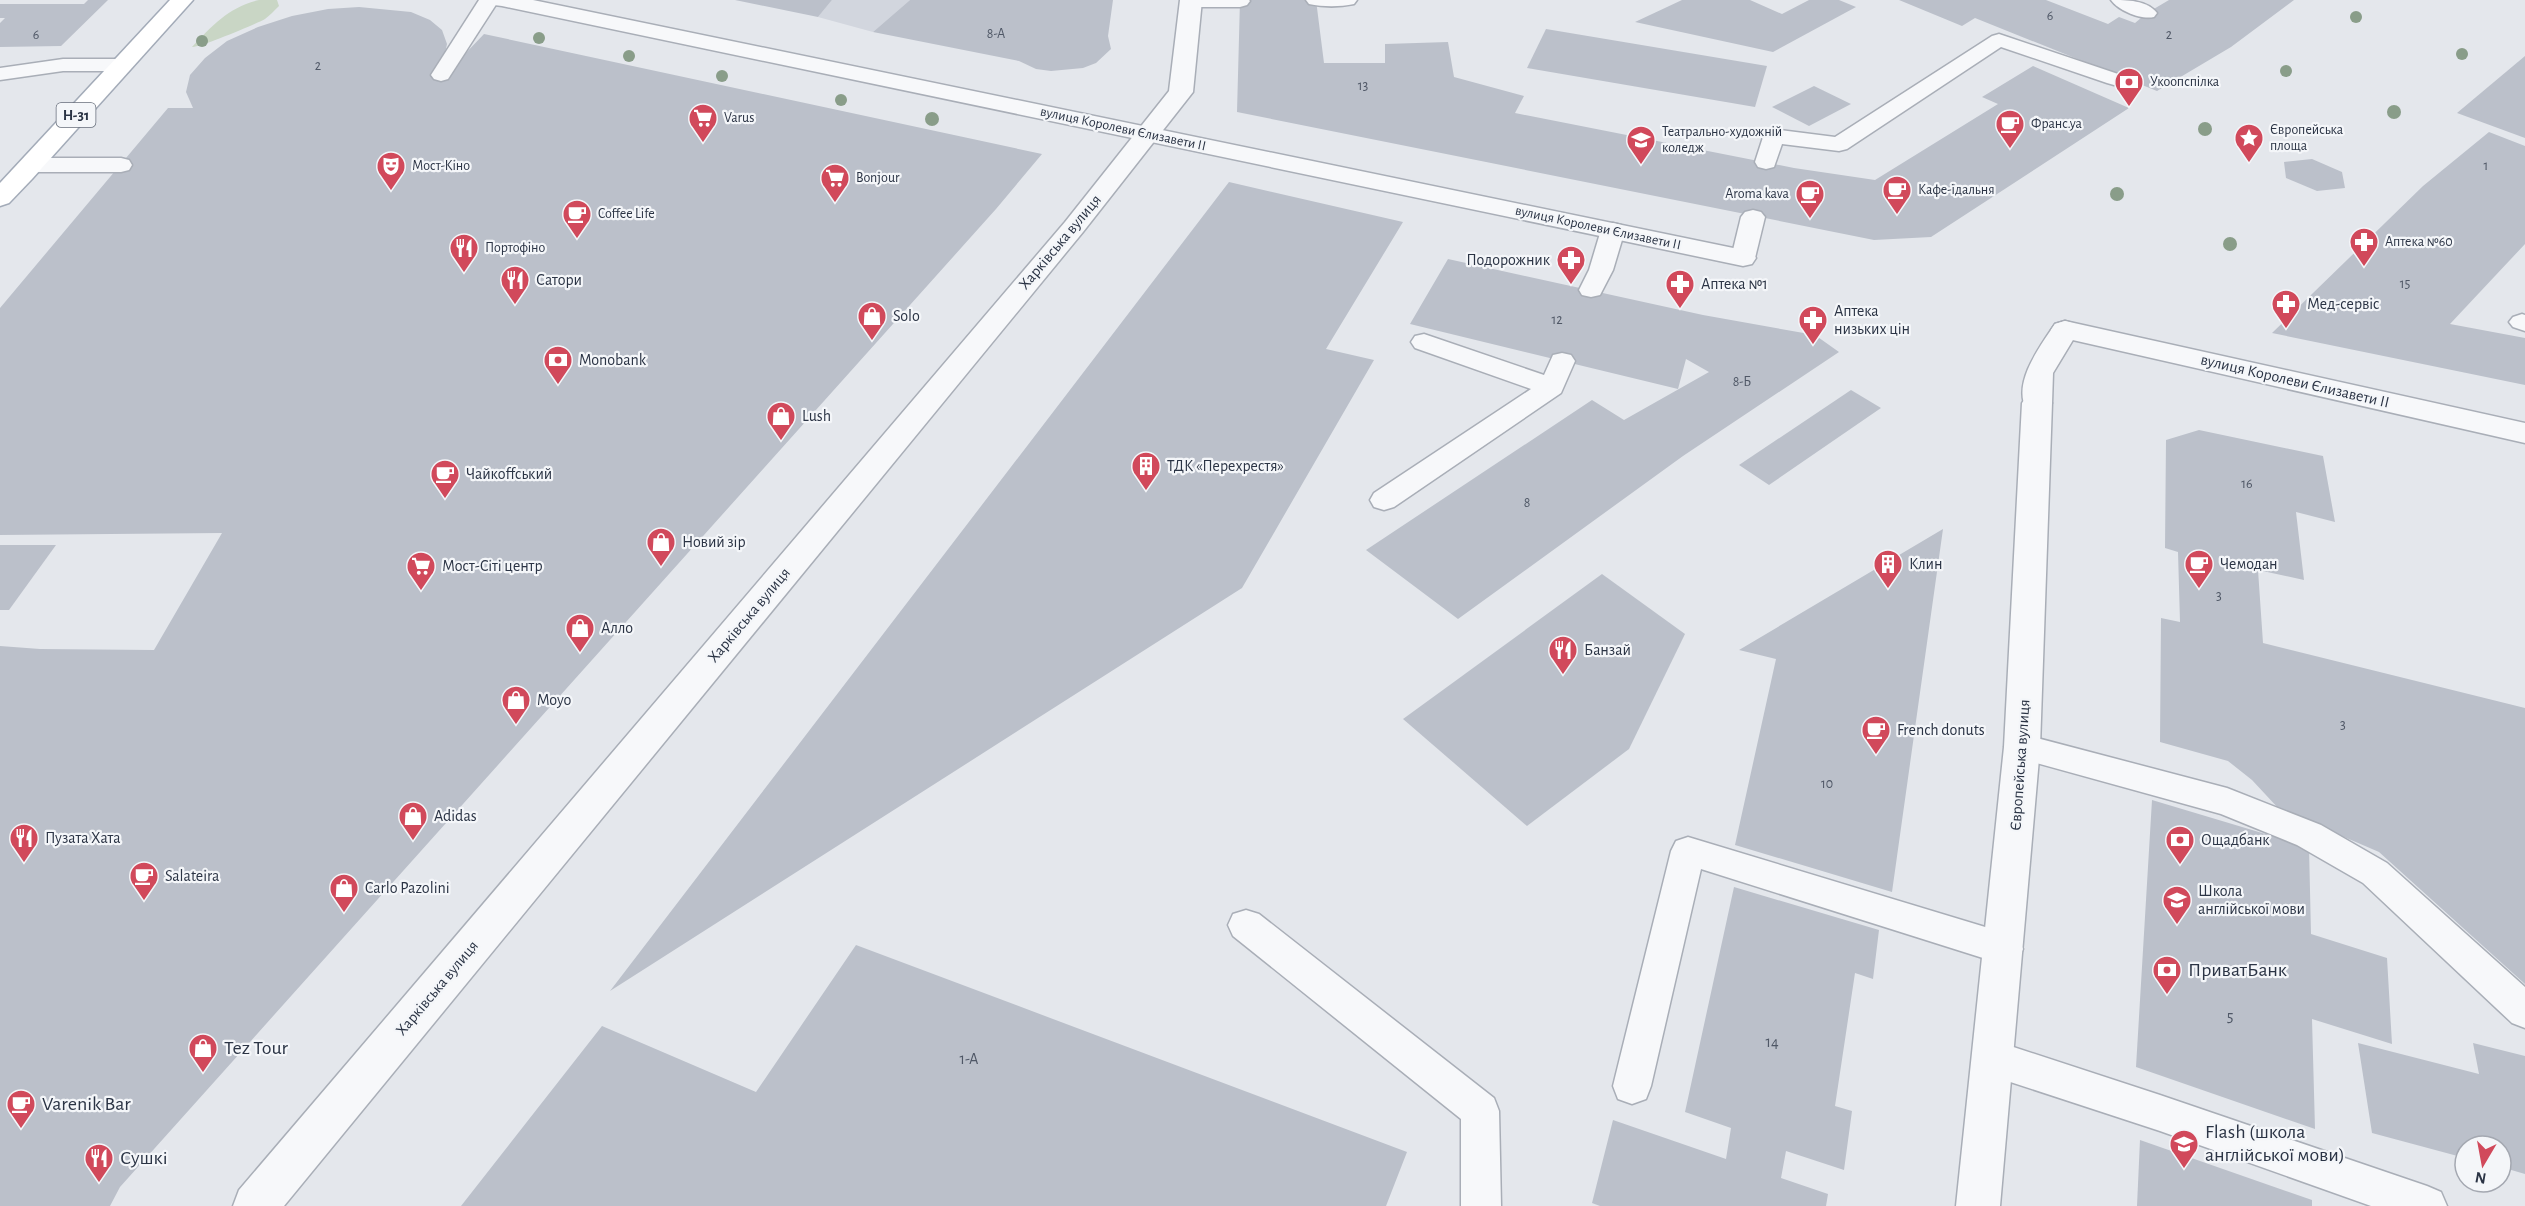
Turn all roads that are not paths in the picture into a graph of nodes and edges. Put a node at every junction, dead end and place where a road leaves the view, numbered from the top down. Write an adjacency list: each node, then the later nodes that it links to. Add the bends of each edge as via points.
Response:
1 (182, 0): 10 (main road, Н-31)
2 (489, 0): 12 (lane)
3 (502, 0): 14 (street, вулиця Королеви Єлизавети ІІ)
4 (1316, 0): 5 (lane)
5 (1347, 0)
6 (2121, 0): 9 (lane)
7 (1191, 1): 8 (lane); 14 (street, Харківська вулиця, via 1181,92)
8 (1240, 2)
9 (2147, 13)
10 (120, 65): 11 (lane, via 63,65); 16 (main road, Н-31)
11 (0, 74)
12 (441, 75)
13 (2114, 79): 15 (lane, via 1999,40 1839,144 1773,136)
14 (1148, 134): 20 (street, вулиця Королеви Єлизавети ІІ); 35 (street, Харківська вулиця)
15 (1766, 162)
16 (32, 165): 17 (lane); 18 (main road, Н-31)
17 (121, 165)
18 (0, 198)
19 (1753, 217): 21 (lane)
20 (1613, 230): 21 (street, вулиця Королеви Єлизавети ІІ); 22 (lane)
21 (1743, 258)
22 (1591, 290)
23 (2065, 330): 27 (street, вулиця Королеви Єлизавети ІІ); 29 (street, Європейська вулиця, via 2039,373)
24 (1424, 342): 26 (lane)
25 (1562, 361): 26 (lane)
26 (1552, 387): 28 (lane)
27 (2525, 433)
28 (1384, 500)
29 (2022, 747): 31 (street, Європейська вулиця); 32 (lane, via 2227,802 2309,835 2375,873)
30 (1246, 925): 36 (lane, via 1480,1111)
31 (2005, 949): 33 (street, Європейська вулиця); 34 (lane, via 1688,851)
32 (2525, 1011)
33 (1992, 1058): 37 (street, Європейська вулиця); 38 (lane)
34 (1632, 1086)
35 (255, 1206)
36 (1481, 1206)
37 (1978, 1206)
38 (2427, 1206)

